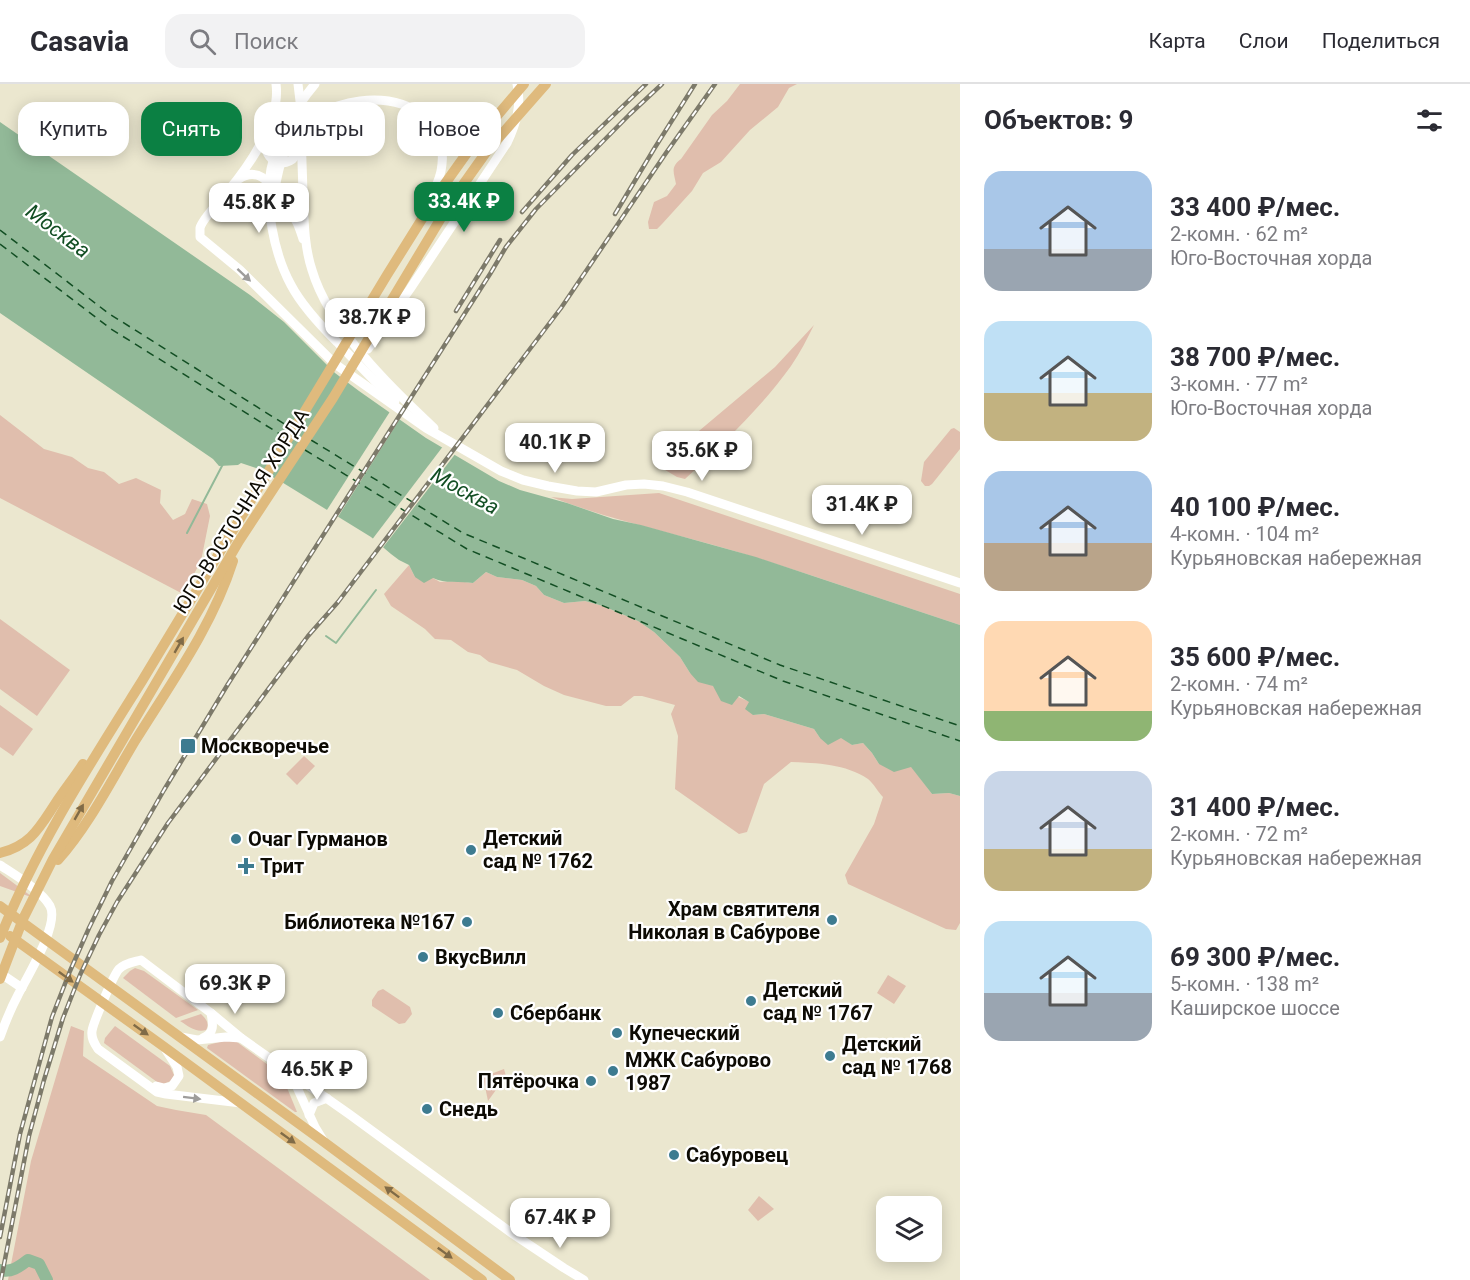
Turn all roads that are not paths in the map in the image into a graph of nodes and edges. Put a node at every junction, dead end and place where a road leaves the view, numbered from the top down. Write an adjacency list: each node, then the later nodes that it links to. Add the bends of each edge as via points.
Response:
1 (276, 84): 7 (main road)
2 (298, 84): 8 (main road)
3 (315, 84): 14 (main road, via 290,119 277,148 271,171)
4 (517, 84): 17 (main road, via 519,105 507,143)
5 (524, 84): 15 (main road, ЮГО-ВОСТОЧНАЯ ХОРДА, via 474,142)
6 (546, 84): 17 (main road, ЮГО-ВОСТОЧНАЯ ХОРДА, via 450,203)
7 (276, 102)
8 (300, 102)
9 (254, 153): 13 (main road)
10 (268, 156): 11 (main road, via 282,163)
11 (296, 156)
12 (302, 156): 16 (main road)
13 (237, 181): 16 (main road, via 252,174 270,183 296,220); 18 (main road, one-way to 18, via 201,225 200,237 240,270 335,364)
14 (270, 214): 15 (main road, via 278,171 289,143 305,122 334,102 365,93 382,93 410,101 427,115 441,144 441,172); 18 (main road, via 276,249 302,302 366,373 403,408)
15 (413, 232): 21 (main road, ЮГО-ВОСТОЧНАЯ ХОРДА)
16 (307, 252): 18 (main road, via 323,298 342,330 373,368)
17 (405, 286): 19 (main road, ЮГО-ВОСТОЧНАЯ ХОРДА)
18 (447, 440): 20 (main road, via 523,480 596,492 626,485 663,486)
19 (239, 541): 24 (main road, via 207,623 78,834 42,878); 29 (main road, ЮГО-ВОСТОЧНАЯ ХОРДА, one-way to 19, via 27,910 53,859)
20 (960, 584)
21 (142, 681): 22 (main road, via 41,827 12,850); 27 (main road, ЮГО-ВОСТОЧНАЯ ХОРДА, via 46,840)
22 (0, 853)
23 (0, 864): 30 (main road, via 37,891 51,907 51,927)
24 (0, 901)
25 (0, 906): 32 (main road)
26 (0, 929): 36 (main road, one-way to 36)
27 (0, 938)
28 (0, 973): 30 (main road)
29 (0, 979)
30 (22, 988): 33 (main road)
31 (211, 1013): 34 (main road); 35 (main road, via 212,1032); 38 (main road, via 141,960 119,969 92,1030 92,1039 98,1049)
32 (176, 1035): 35 (main road); 42 (main road)
33 (0, 1037)
34 (241, 1038): 35 (main road); 37 (main road)
35 (197, 1040)
36 (163, 1046): 38 (main road, via 179,1076 172,1086 164,1088); 40 (main road)
37 (289, 1071): 39 (main road); 41 (main road)
38 (147, 1083): 40 (main road, one-way to 40, via 166,1094)
39 (327, 1098): 41 (main road, via 314,1103); 45 (main road)
40 (241, 1103): 43 (main road, one-way to 43)
41 (309, 1115): 42 (main road)
42 (324, 1142): 44 (main road, one-way to 42)
43 (482, 1280)
44 (510, 1280)
45 (584, 1280)

